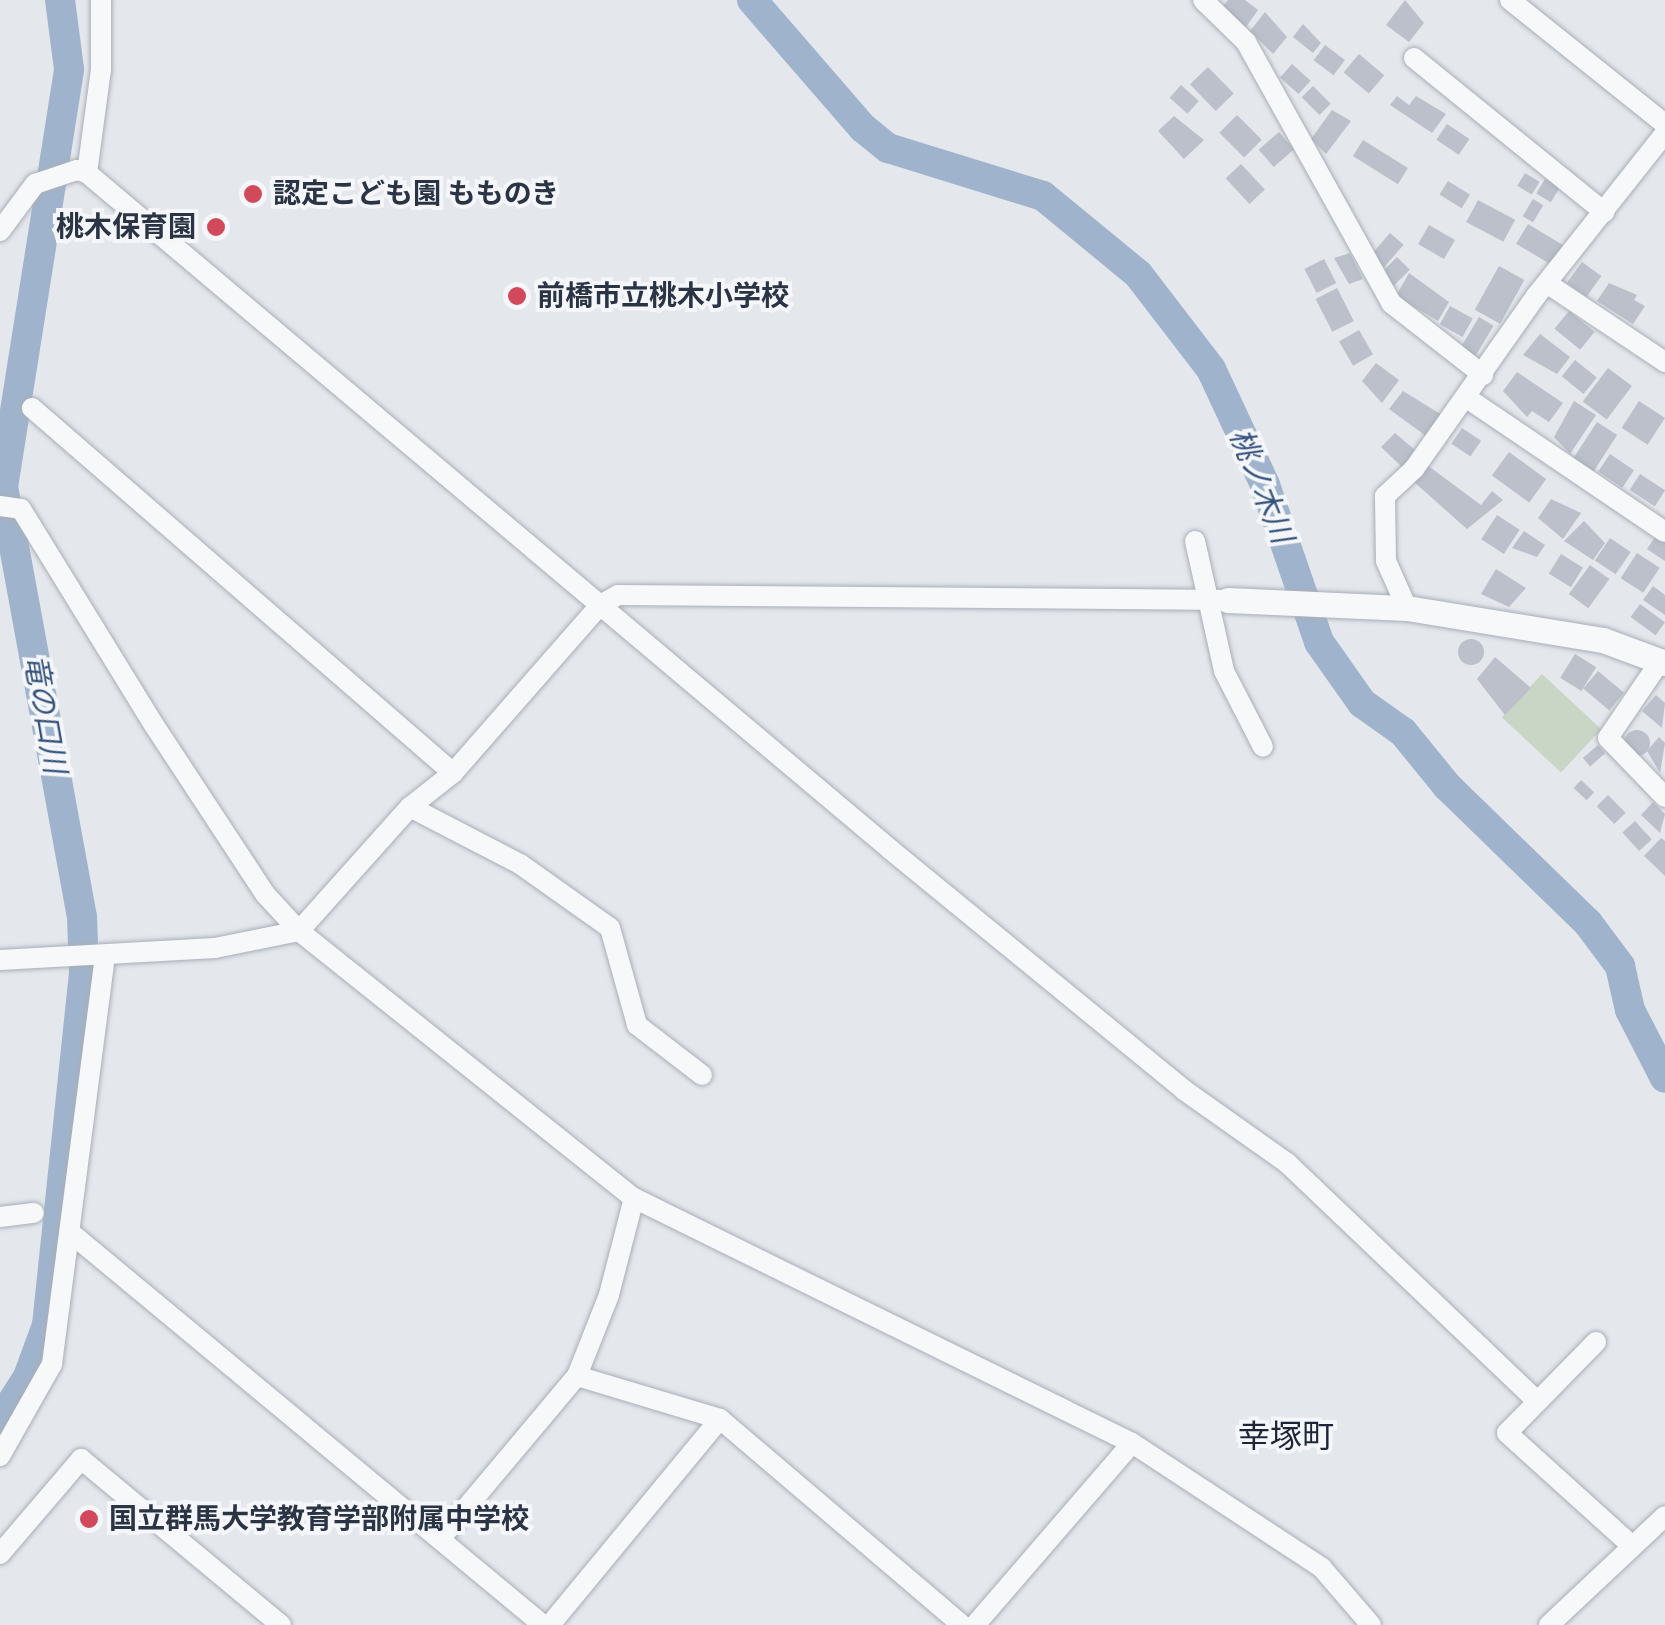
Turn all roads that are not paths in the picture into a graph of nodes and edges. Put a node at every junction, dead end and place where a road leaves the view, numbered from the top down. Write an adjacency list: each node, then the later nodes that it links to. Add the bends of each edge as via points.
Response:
1 (101, 0): 8 (street, via 99,89)
2 (1203, 0): 13 (street, via 1246,42 1391,303)
3 (1510, 0): 5 (street)
4 (1414, 58): 9 (street)
5 (1665, 124)
6 (1665, 133): 7 (street)
7 (1657, 158): 9 (street)
8 (82, 171): 10 (street, via 35,184); 20 (street, via 592,592)
9 (1604, 212): 11 (street)
10 (0, 231)
11 (1548, 284): 12 (street); 13 (street)
12 (1665, 362)
13 (1483, 375): 14 (street)
14 (1467, 398): 17 (street); 21 (street, via 1382,501 1386,561)
15 (32, 408): 24 (street)
16 (9, 507): 27 (street, via 266,894)
17 (1665, 532)
18 (1194, 541): 19 (street)
19 (1215, 601): 20 (street, via 648,592 618,595); 21 (street); 23 (street, via 1234,695)
20 (599, 606): 24 (street); 37 (street, via 1184,1090 1287,1163)
21 (1401, 608): 22 (street, via 1603,640)
22 (1664, 659): 25 (street, via 1608,738)
23 (1263, 747)
24 (453, 772): 26 (street)
25 (1665, 797)
26 (410, 807): 27 (street); 30 (street, via 520,864 610,928 638,1025)
27 (299, 932): 28 (street); 31 (street)
28 (105, 958): 29 (street); 34 (street)
29 (0, 960)
30 (702, 1075)
31 (634, 1198): 36 (street, via 610,1295); 39 (street)
32 (34, 1213): 33 (street)
33 (0, 1217)
34 (72, 1234): 40 (street, via 52,1364); 42 (street)
35 (1596, 1342): 37 (street)
36 (578, 1376): 38 (street); 42 (street)
37 (1537, 1401): 43 (street, via 1507,1433)
38 (720, 1420): 45 (street); 47 (street)
39 (1132, 1443): 48 (street); 49 (street, via 1322,1568)
40 (0, 1456)
41 (1665, 1516): 43 (street)
42 (440, 1539): 45 (street)
43 (1630, 1544): 50 (street)
44 (0, 1554): 46 (street, via 81,1459)
45 (536, 1622)
46 (280, 1625)
47 (962, 1625)
48 (976, 1625)
49 (1371, 1625)
50 (1549, 1625)

